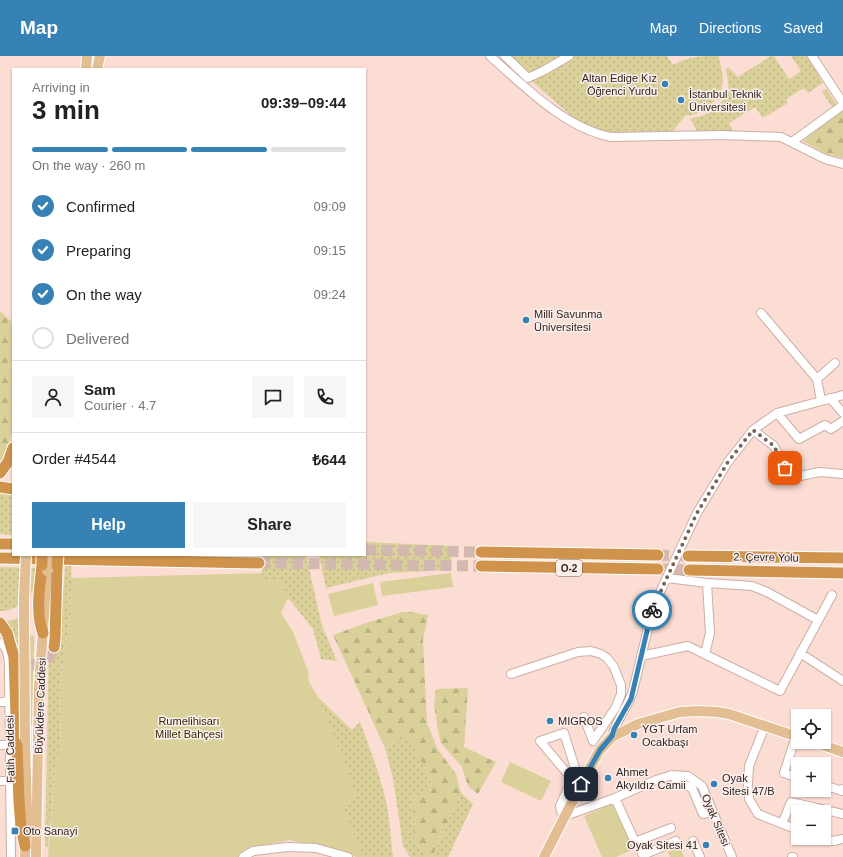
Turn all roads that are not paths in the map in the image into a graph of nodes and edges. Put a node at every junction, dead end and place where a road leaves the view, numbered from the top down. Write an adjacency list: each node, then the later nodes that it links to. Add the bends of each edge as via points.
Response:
1 (88, 56): 8 (main road)
2 (96, 56): 9 (main road)
3 (100, 56): 10 (main road)
4 (490, 56): 12 (street, via 546,104 579,126 598,134 612,137 744,135 781,138)
5 (505, 56): 6 (street, via 528,78)
6 (569, 56)
7 (812, 56): 11 (street)
8 (86, 68)
9 (96, 68)
10 (96, 68)
11 (843, 104): 12 (street)
12 (792, 142): 13 (street, via 825,159)
13 (843, 164)
14 (760, 313): 16 (street)
15 (835, 362): 16 (street)
16 (818, 379): 18 (street)
17 (843, 395): 18 (street)
18 (826, 399): 19 (street); 20 (street)
19 (843, 413)
20 (777, 414): 21 (street, via 799,439 825,425 831,429); 22 (street)
21 (843, 421)
22 (753, 430): 25 (street, via 774,446 790,478 820,472); 43 (street, via 728,462 697,513)
23 (12, 451): 24 (highway)
24 (0, 473)
25 (843, 474)
26 (0, 487): 27 (highway)
27 (12, 488)
28 (0, 544): 29 (highway)
29 (12, 544)
30 (481, 552): 31 (highway, O-2)
31 (658, 555)
32 (26, 556): 86 (main road, Büyükdere Caddesi, bridge)
33 (57, 556): 38 (highway, bridge)
34 (688, 556): 36 (highway, 2. Çevre Yolu)
35 (0, 558): 37 (highway)
36 (843, 558)
37 (259, 563)
38 (47, 564): 48 (highway, via 39,610 39,623); 50 (highway)
39 (481, 566): 40 (highway, O-2)
40 (658, 569)
41 (689, 570): 42 (highway, 2. Çevre Yolu)
42 (843, 573)
43 (667, 578): 44 (street); 53 (street, via 653,607)
44 (707, 583): 46 (street, via 752,586); 52 (street, via 710,633)
45 (832, 595): 46 (street)
46 (818, 620): 51 (street)
47 (0, 623): 86 (highway, via 7,633 14,657 19,802)
48 (43, 633): 89 (main road, Büyükdere Caddesi, via 38,718)
49 (0, 643): 56 (street, Fatih Caddesi, via 6,648 8,657)
50 (54, 647)
51 (800, 653): 52 (street, via 780,691); 55 (street)
52 (705, 654): 53 (street, via 688,646)
53 (641, 656): 61 (street, via 631,699)
54 (511, 674): 58 (street, via 578,652 591,651 601,654 614,667 621,685 621,694 616,707 593,740)
55 (843, 682)
56 (10, 701): 57 (street); 63 (street, Fatih Caddesi)
57 (0, 702)
58 (584, 717)
59 (765, 726): 60 (main road); 61 (main road, via 729,714 689,711 659,717); 78 (street, via 749,766 749,799 758,814)
60 (791, 734)
61 (612, 736): 77 (main road, via 600,750)
62 (0, 745): 63 (street)
63 (10, 745): 70 (street, Fatih Caddesi)
64 (831, 748): 66 (main road)
65 (792, 749): 67 (street, via 784,773)
66 (843, 752)
67 (791, 776)
68 (572, 779): 68 (street, via 576,771 564,733 540,741); 77 (street, via 560,806)
69 (0, 781): 70 (street)
70 (11, 781): 88 (street, Fatih Caddesi)
71 (831, 787): 72 (street, via 842,791)
72 (843, 789)
73 (614, 798): 77 (street, Oyak Sitesi); 85 (street); 87 (street, Oyak Sitesi, via 672,775 688,776 702,786)
74 (800, 805): 78 (street, via 791,802)
75 (831, 814): 76 (street)
76 (843, 814)
77 (565, 816): 92 (main road)
78 (782, 824): 79 (street)
79 (791, 827)
80 (671, 828): 85 (street)
81 (843, 839): 83 (street)
82 (676, 840): 85 (street, via 643,855)
83 (831, 840)
84 (693, 841): 93 (street)
85 (635, 842)
86 (25, 852)
87 (733, 856)
88 (11, 857)
89 (36, 857)
90 (243, 857): 91 (street, via 253,850 288,847 316,848)
91 (348, 857)
92 (544, 857)
93 (700, 857)

